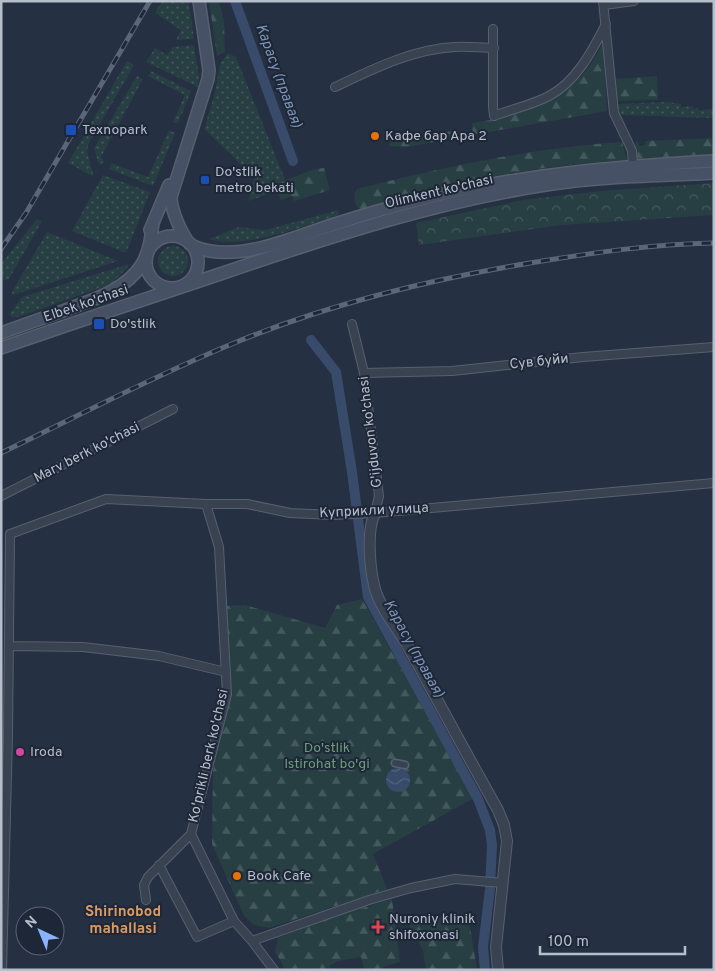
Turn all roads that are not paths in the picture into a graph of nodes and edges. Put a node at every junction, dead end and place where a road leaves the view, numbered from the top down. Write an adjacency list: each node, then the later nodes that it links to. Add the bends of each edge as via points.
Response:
1 (199, 1): 8 (main road, Elbek ko'chasi, via 209,70)
2 (634, 1): 3 (street)
3 (604, 3): 4 (street)
4 (606, 24): 6 (street, via 588,57 560,89 538,101 494,116); 10 (street, via 614,114 632,151)
5 (493, 29): 6 (street)
6 (494, 48): 7 (street, via 455,46 418,53)
7 (335, 87)
8 (191, 132): 12 (main road, Elbek ko'chasi); 13 (main road, Elbek ko'chasi, via 171,198 177,220)
9 (714, 161): 10 (main road, Olimkent ko'chasi)
10 (633, 166): 13 (main road, Olimkent ko'chasi, via 550,174 450,193 245,250 210,251)
11 (714, 173): 15 (main road, Olimkent ko'chasi, via 572,182 452,203 355,229)
12 (153, 224): 14 (main road, Elbek ko'chasi); 16 (main road, Elbek ko'chasi, via 135,262)
13 (190, 243): 14 (main road, via 179,237 166,237 156,242); 15 (main road, via 197,256 197,268 190,282)
14 (148, 252): 15 (main road, via 146,266 154,281 166,288); 16 (main road, Elbek ko'chasi, via 136,272)
15 (180, 287): 20 (main road, Elbek ko'chasi)
16 (116, 289): 18 (main road, Elbek ko'chasi)
17 (352, 324): 21 (street, G'ijduvon ko'chasi)
18 (1, 333)
19 (714, 347): 21 (street, Сув буйи, via 452,371)
20 (1, 348)
21 (364, 373): 26 (street, G'ijduvon ko'chasi, via 378,496)
22 (173, 410): 24 (street, Marv berk ko'chasi)
23 (714, 483): 26 (street, Куприкли улица)
24 (1, 496)
25 (206, 504): 26 (street, Куприкли улица, via 247,504 290,513); 27 (street, Куприкли улица, via 106,499 10,534); 28 (street, Ko'prikli berk ko'chasi, via 219,547)
26 (370, 513): 34 (street, G'ijduvon ko'chasi, via 375,590 502,818 507,841)
27 (10, 646): 28 (street, via 83,647 159,656); 31 (street)
28 (226, 672): 32 (street, Ko'prikli berk ko'chasi, via 227,694)
29 (395, 764): 30 (street)
30 (405, 765)
31 (3, 822): 38 (street)
32 (191, 834): 33 (street, Ko'prikli berk ko'chasi); 36 (street)
33 (159, 865): 35 (street, Ko'prikli berk ko'chasi, via 145,882); 36 (street, via 196,937)
34 (501, 883): 37 (street, via 455,879 402,890); 40 (street, G'ijduvon ko'chasi, via 496,947)
35 (146, 900)
36 (234, 921): 37 (street)
37 (252, 941): 39 (street)
38 (2, 970)
39 (274, 970)
40 (498, 970)

